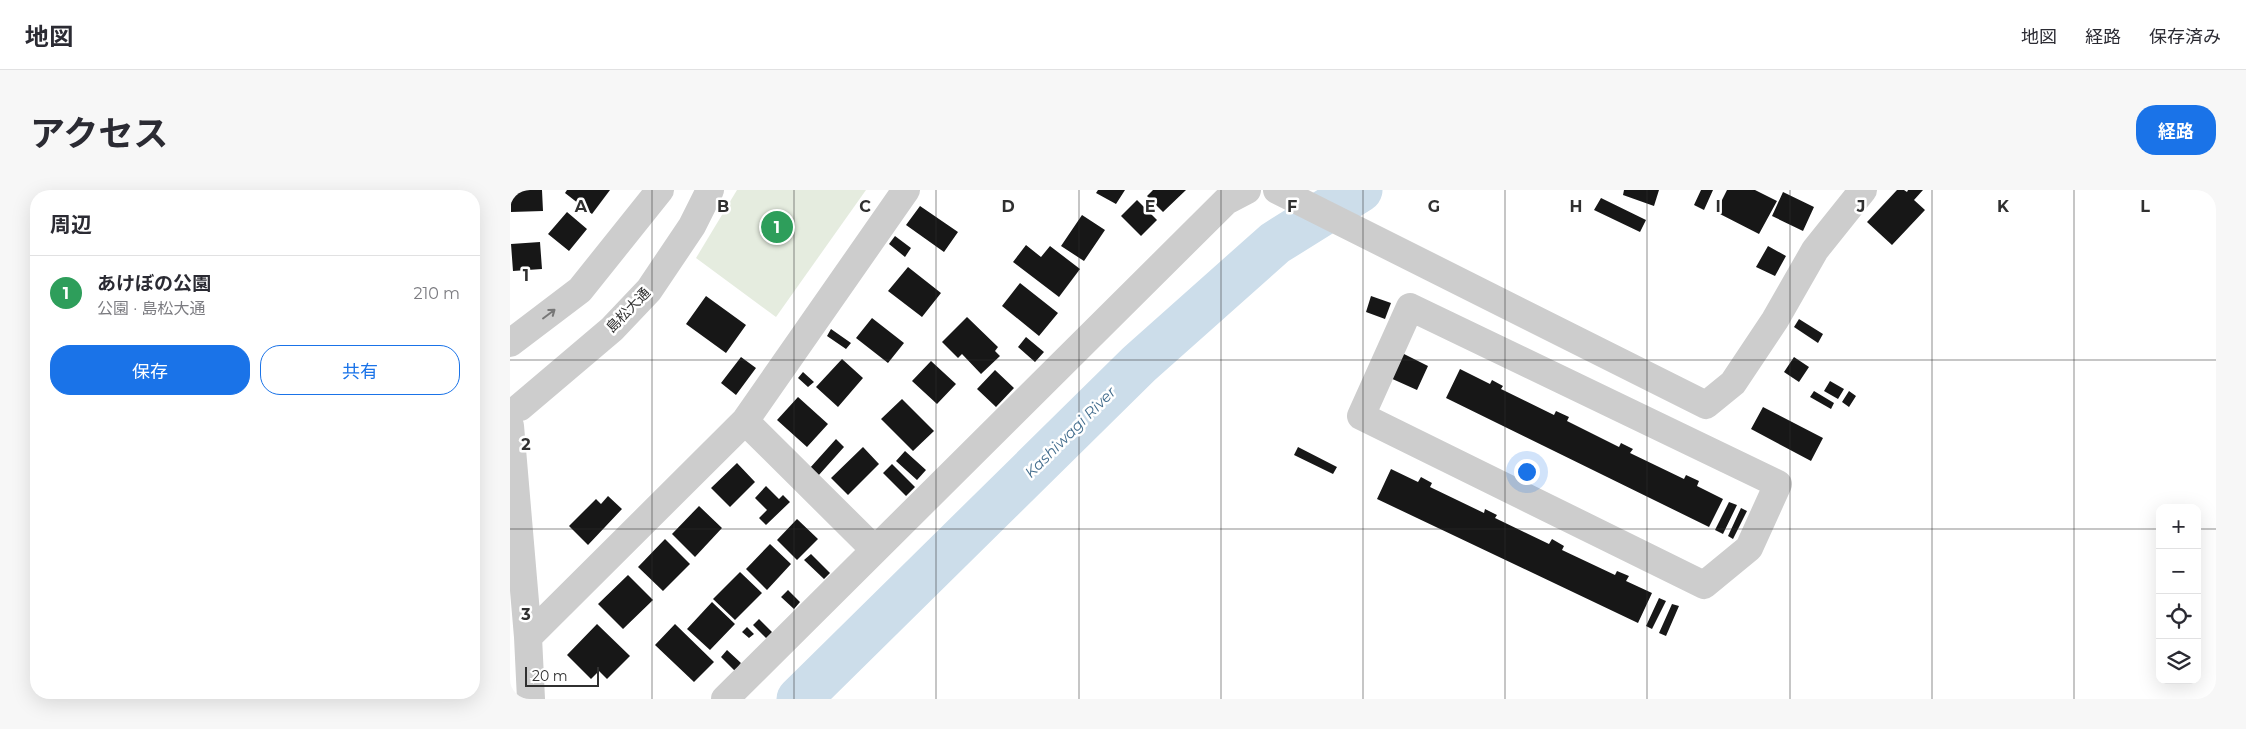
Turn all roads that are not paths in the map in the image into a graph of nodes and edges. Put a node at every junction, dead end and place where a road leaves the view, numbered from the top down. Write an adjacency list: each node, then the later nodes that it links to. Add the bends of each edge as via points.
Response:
1 (660, 190): 7 (street, one-way to 1, via 580,290)
2 (710, 190): 9 (street, 島松大通, via 692,226 649,290 612,329)
3 (906, 190): 10 (street)
4 (1247, 190): 12 (street, via 1226,201)
5 (1863, 190): 8 (street, via 1815,250 1775,320 1733,383)
6 (1283, 193): 8 (street)
7 (510, 343)
8 (1706, 405): 11 (street)
9 (515, 416): 13 (street)
10 (745, 422): 12 (street); 13 (street)
11 (1687, 440): 11 (street, via 1410,307 1361,416 1704,585 1749,548 1778,484)
12 (875, 550): 15 (street)
13 (528, 637): 14 (street)
14 (531, 699)
15 (725, 699)

